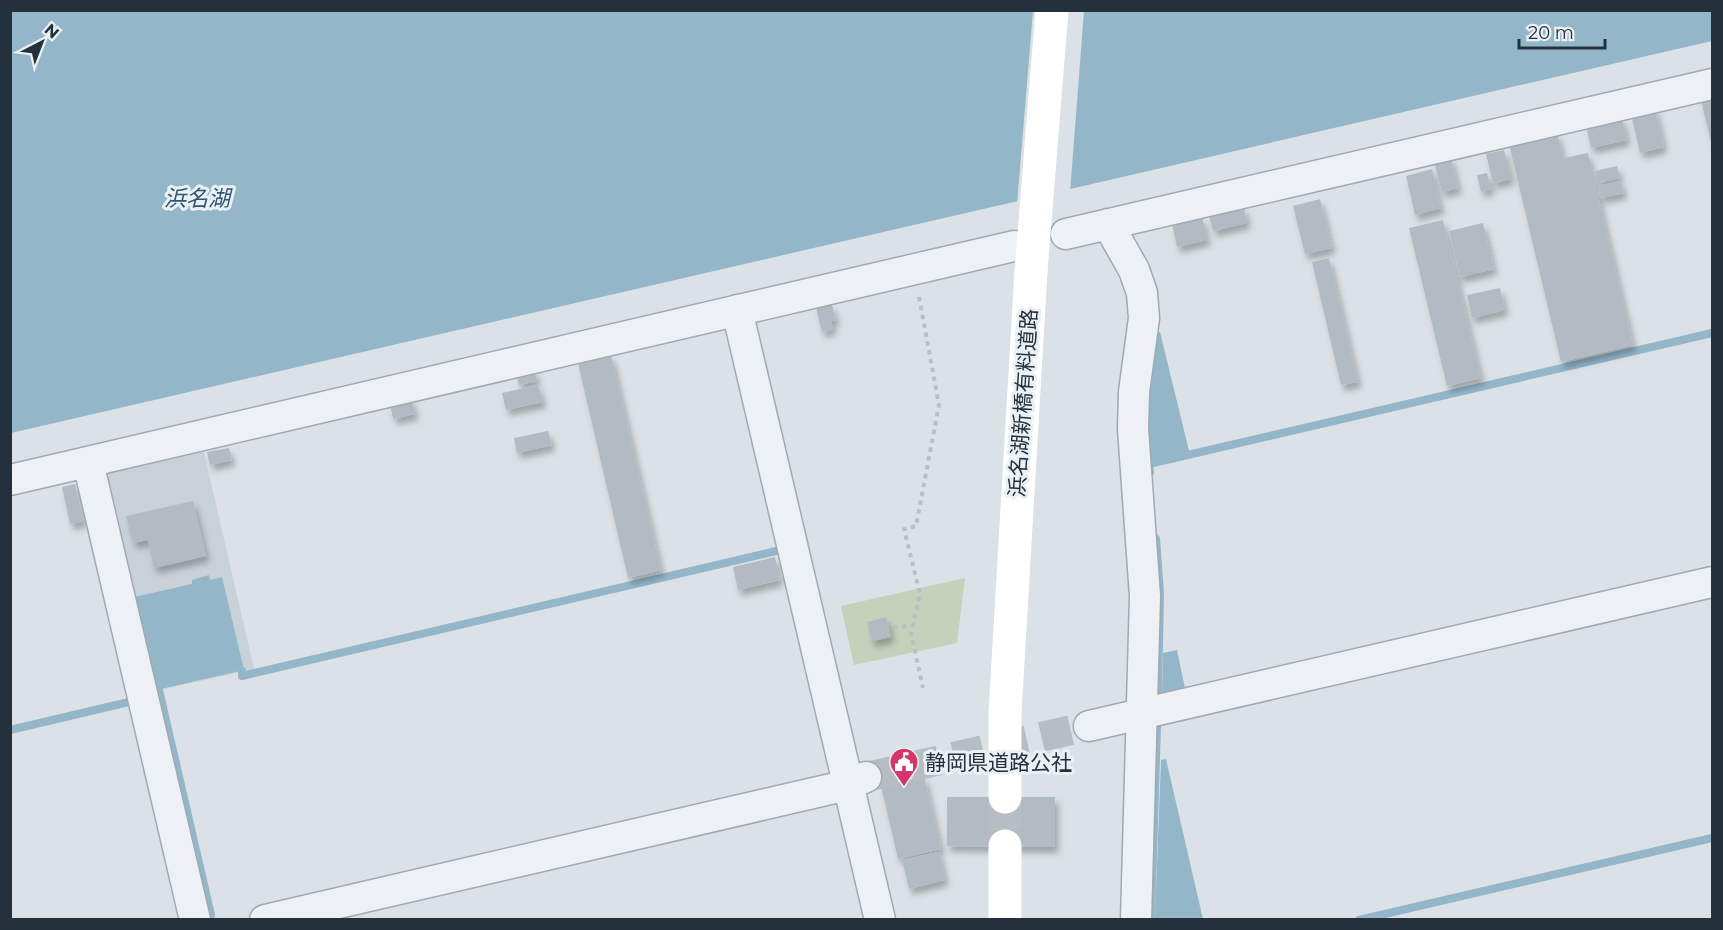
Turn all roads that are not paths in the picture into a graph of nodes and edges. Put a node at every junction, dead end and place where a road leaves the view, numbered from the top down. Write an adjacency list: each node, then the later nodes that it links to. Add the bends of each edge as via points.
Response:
1 (1052, 10): 5 (main road, 浜名湖新橋有料道路, bridge)
2 (1713, 84): 3 (street)
3 (1108, 224): 4 (street); 10 (street, via 1134,270 1142,293 1144,318 1133,429 1145,596)
4 (1066, 234)
5 (1023, 259): 6 (street, via 914,269); 13 (main road, 浜名湖新橋有料道路)
6 (737, 310): 7 (street); 12 (street)
7 (88, 462): 8 (street); 15 (street)
8 (10, 480)
9 (1713, 582): 10 (street)
10 (1143, 713): 11 (street); 19 (street)
11 (1089, 726)
12 (857, 781): 16 (street); 17 (street)
13 (1005, 796)
14 (1005, 846): 18 (main road)
15 (195, 920)
16 (265, 920)
17 (880, 920)
18 (1005, 920)
19 (1136, 920)

